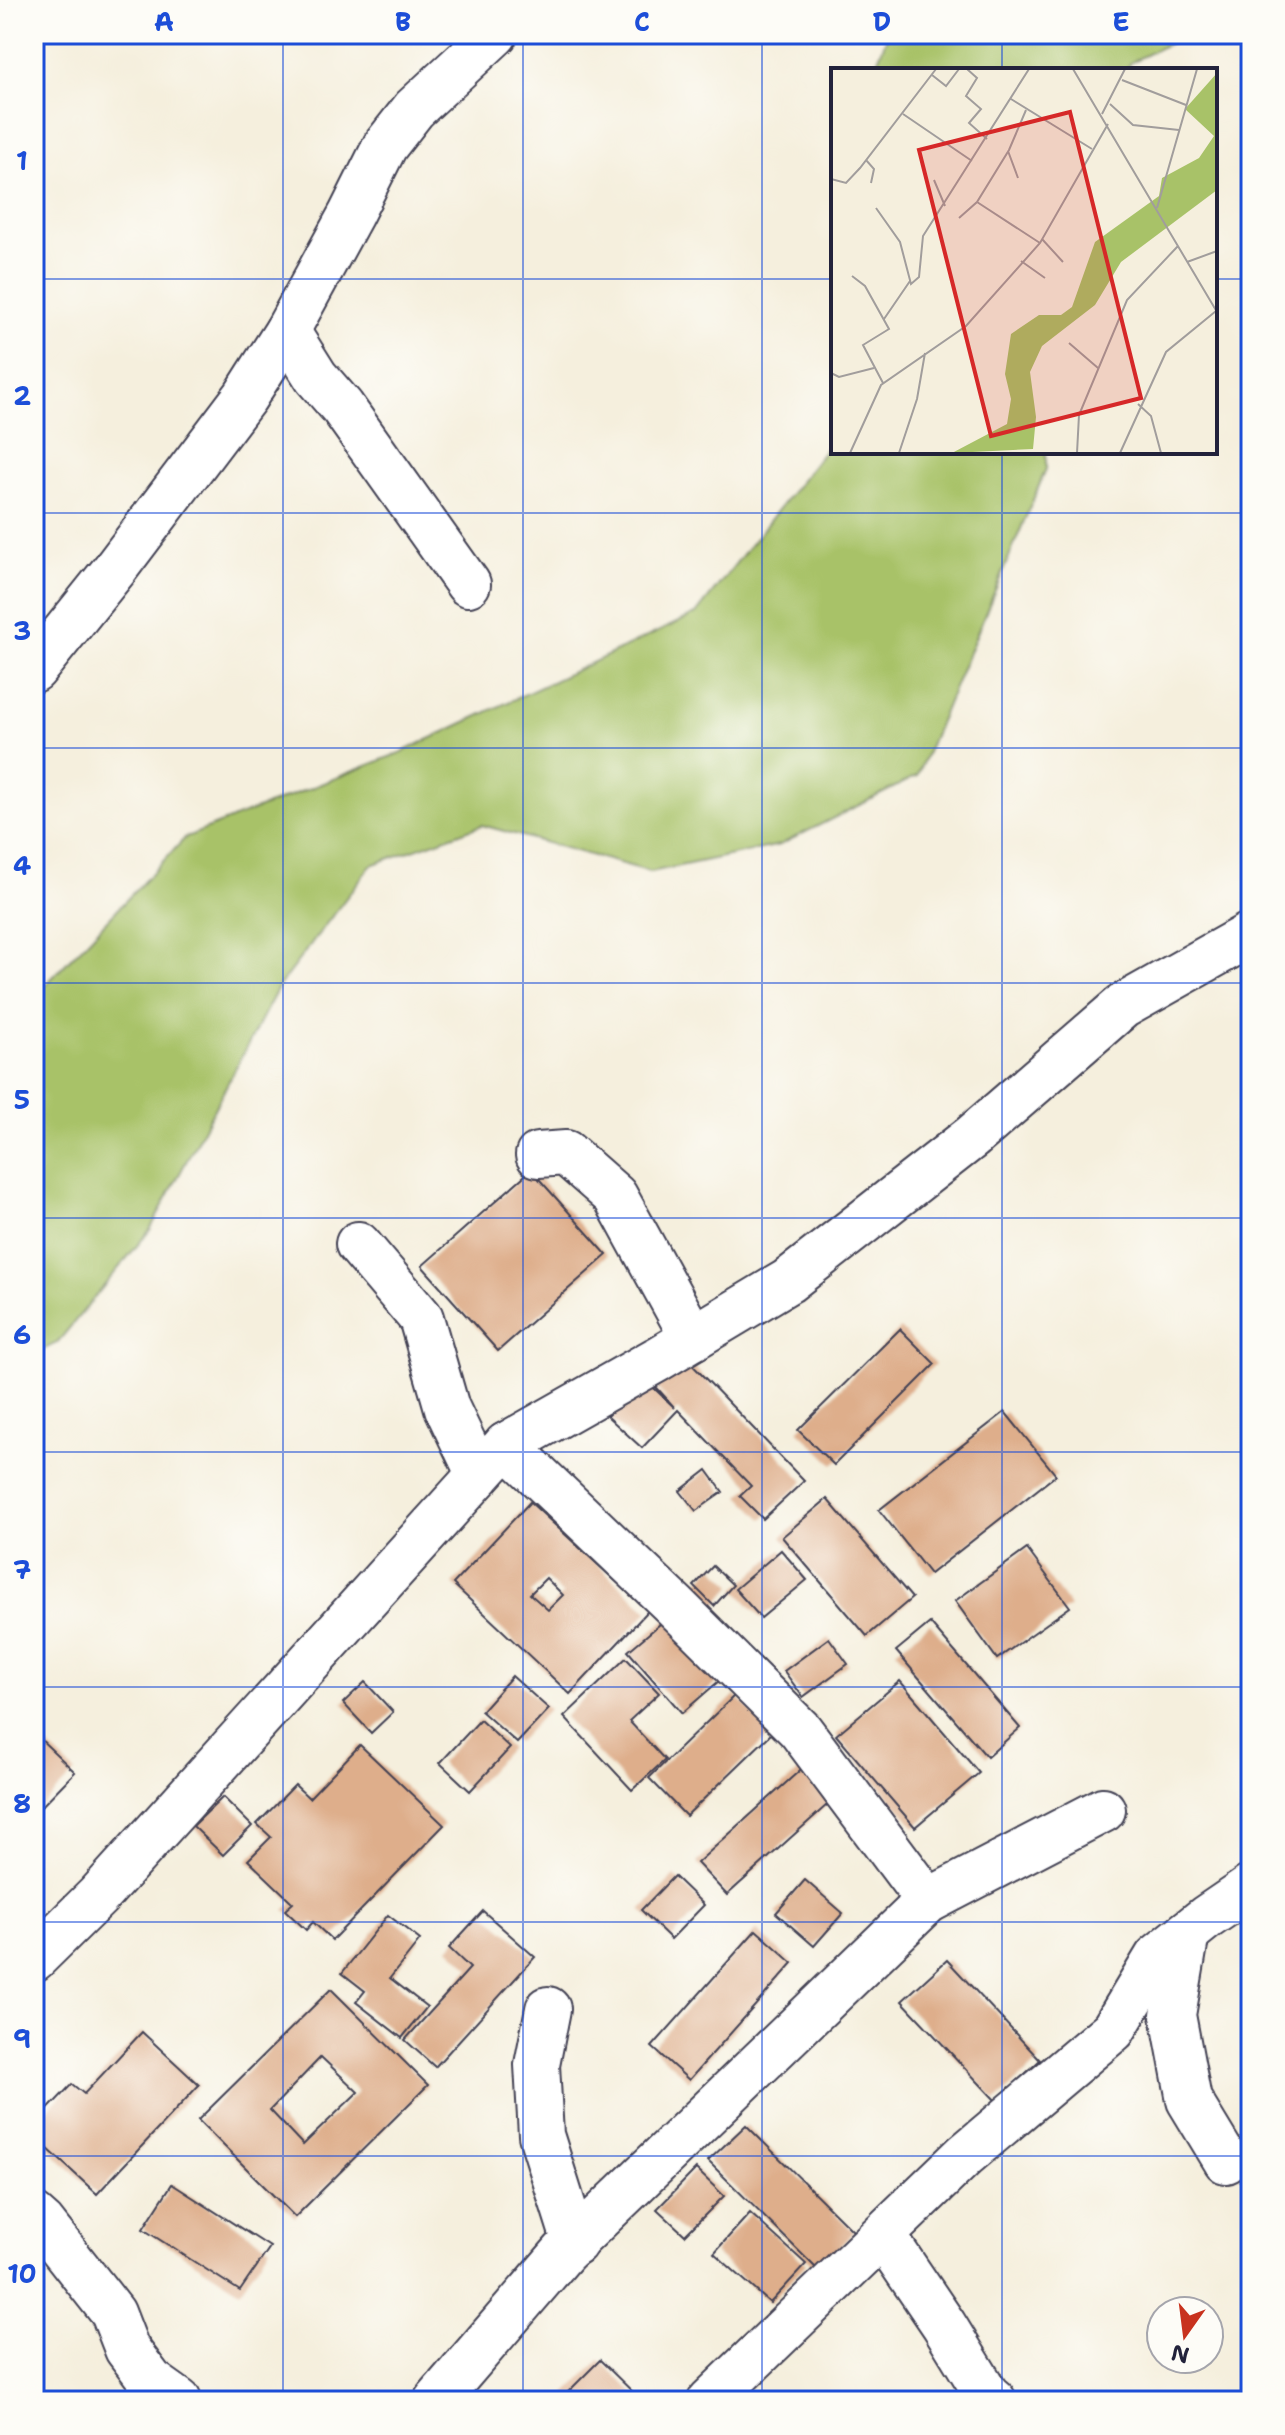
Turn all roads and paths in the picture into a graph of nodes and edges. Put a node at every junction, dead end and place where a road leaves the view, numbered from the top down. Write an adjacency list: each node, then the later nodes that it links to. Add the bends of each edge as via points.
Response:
1 (495, 34): 2 (street, via 414,109 385,146)
2 (287, 331): 3 (street); 4 (street, via 245,397)
3 (468, 584)
4 (34, 670)
5 (1251, 934): 8 (street, via 1123,1006 972,1137 788,1281)
6 (538, 1155): 8 (street, via 566,1153 615,1196)
7 (358, 1244): 9 (street, via 421,1318 447,1408)
8 (693, 1338): 9 (street)
9 (492, 1460): 12 (street, via 653,1584 800,1730); 14 (street, via 98,1896)
10 (1103, 1810): 12 (street)
11 (1251, 1887): 13 (street)
12 (928, 1901): 19 (street)
13 (1187, 1933): 16 (street, via 1173,2015 1189,2100); 18 (street, via 1157,1957 1113,2030 965,2155)
14 (34, 1959)
15 (548, 2009): 19 (street, via 537,2065 541,2135)
16 (1226, 2161)
17 (34, 2216): 21 (street, via 113,2313 127,2349 151,2381)
18 (883, 2235): 20 (street); 23 (street)
19 (575, 2243): 22 (street)
20 (723, 2397)
21 (179, 2401)
22 (436, 2401)
23 (994, 2401)

